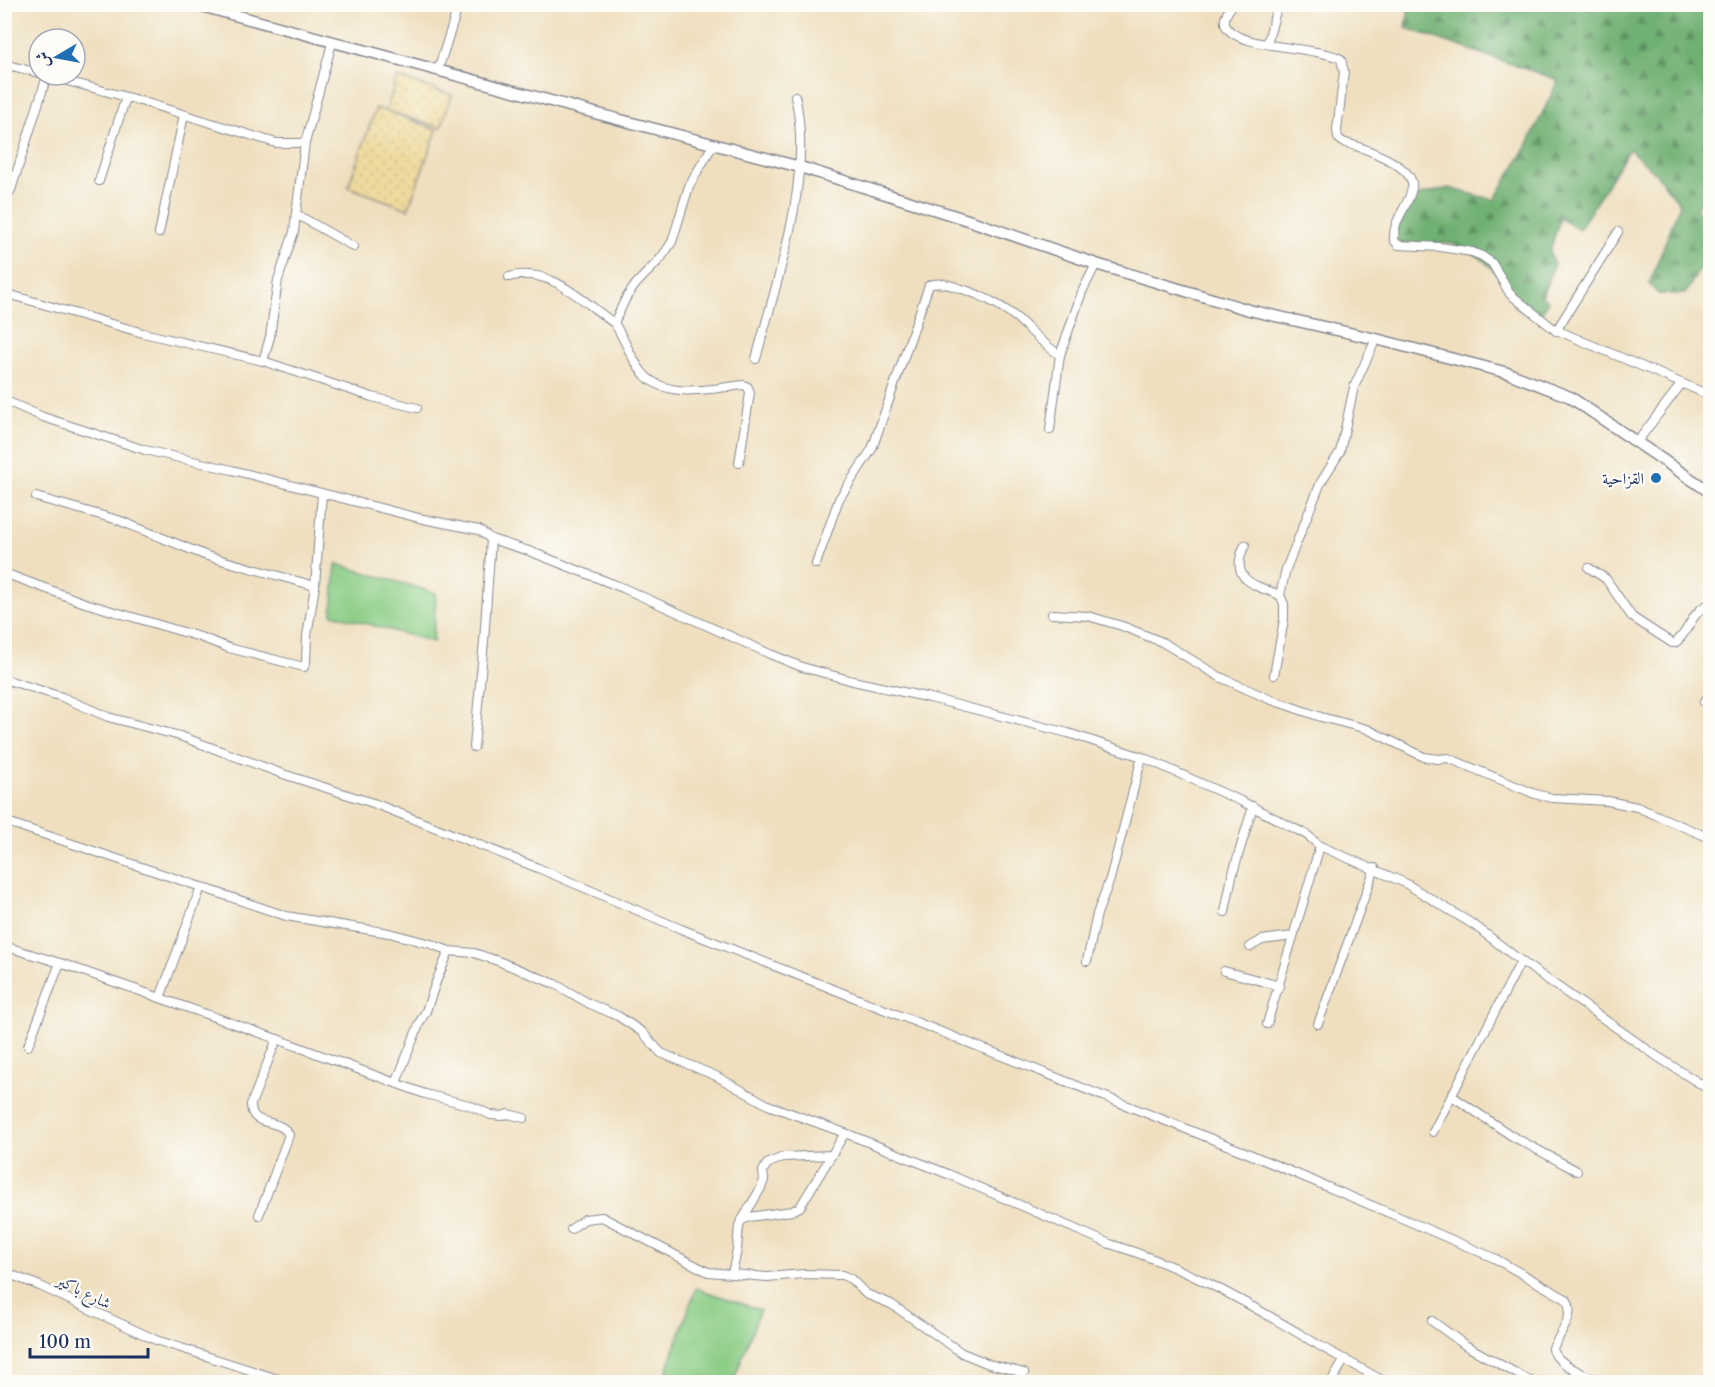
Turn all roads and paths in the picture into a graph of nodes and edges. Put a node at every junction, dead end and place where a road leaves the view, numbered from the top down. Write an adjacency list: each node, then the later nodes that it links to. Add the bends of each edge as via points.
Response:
1 (194, 4): 5 (street)
2 (459, 4): 8 (street)
3 (1233, 4): 6 (street, via 1226,26 1233,34)
4 (1278, 4): 6 (street)
5 (332, 43): 8 (street); 15 (street)
6 (1268, 44): 28 (street, via 1341,59 1344,72 1338,138 1397,164 1412,180 1412,189 1395,228 1394,240 1398,245 1440,247 1482,256 1492,263 1510,294)
7 (4, 63): 9 (street)
8 (438, 69): 16 (street)
9 (27, 70)
10 (87, 86): 13 (street)
11 (42, 87): 19 (street, via 11,190)
12 (795, 96): 17 (street, via 801,131)
13 (126, 97): 14 (street); 18 (street)
14 (184, 115): 15 (street, via 276,143); 22 (street)
15 (305, 143): 20 (street)
16 (713, 145): 17 (street); 27 (street, via 689,186 672,242 636,284)
17 (800, 167): 24 (street); 31 (street, via 785,248)
18 (99, 181)
19 (4, 194)
20 (296, 214): 23 (street); 32 (street, via 278,280)
21 (1618, 232): 28 (street)
22 (159, 233)
23 (354, 247)
24 (1096, 264): 29 (street, via 1249,310); 30 (street)
25 (509, 277): 27 (street, via 521,273 541,275)
26 (4, 293): 32 (street, via 143,333)
27 (614, 323): 39 (street, via 642,372 663,387 748,387)
28 (1556, 331): 33 (street)
29 (1376, 339): 38 (street, via 1545,386 1569,397); 49 (street, via 1354,387 1340,452 1321,482 1286,569)
30 (1060, 355): 37 (street); 45 (street, via 991,301 950,285 929,285 872,449 839,500)
31 (756, 359)
32 (263, 361): 36 (street)
33 (1682, 383): 34 (street, via 1702,392); 38 (street)
34 (1710, 390)
35 (4, 400): 41 (street, via 107,438)
36 (417, 408)
37 (1050, 430)
38 (1637, 442): 40 (street)
39 (739, 463)
40 (1710, 492)
41 (322, 494): 43 (street, via 479,530); 48 (street)
42 (36, 497): 48 (street, via 118,520 207,556)
43 (491, 539): 54 (street); 55 (street, via 623,588 802,667 1068,733)
44 (1245, 545): 49 (street, via 1239,557 1242,575 1260,588)
45 (816, 564)
46 (1589, 568): 50 (street, via 1606,579 1632,617 1672,643 1681,639 1699,610 1705,606)
47 (4, 573): 48 (street, via 85,603 304,667)
48 (315, 586)
49 (1280, 595): 52 (street, via 1284,620)
50 (1710, 609)
51 (1052, 614): 58 (street, via 1088,616 1122,626 1162,642 1220,677 1269,699 1367,729 1424,757 1448,758 1552,798 1637,807)
52 (1274, 675)
53 (4, 679): 97 (street, via 373,803 1247,1153 1494,1258 1566,1299 1571,1312 1553,1353)
54 (474, 747)
55 (1142, 757): 56 (street); 67 (street)
56 (1253, 807): 59 (street); 62 (street)
57 (4, 821): 61 (street)
58 (1710, 838)
59 (1320, 846): 60 (street); 63 (street)
60 (1375, 868): 68 (street, via 1474,925); 74 (street)
61 (201, 887): 66 (street, via 286,916 389,933); 72 (street)
62 (1225, 912)
63 (1293, 936): 65 (street, via 1262,940); 71 (street)
64 (4, 946): 69 (street)
65 (1250, 947)
66 (448, 951): 77 (street); 82 (street, via 474,953 555,984 631,1023 661,1053 716,1076 788,1114)
67 (1087, 961)
68 (1521, 961): 78 (street); 79 (street)
69 (60, 963): 72 (street); 76 (street)
70 (1224, 971): 71 (street)
71 (1280, 986): 73 (street)
72 (160, 998): 75 (street)
73 (1267, 1024)
74 (1318, 1024)
75 (277, 1040): 77 (street); 85 (street, via 250,1110 255,1118 284,1128 288,1135)
76 (28, 1046)
77 (396, 1083): 80 (street, via 491,1115)
78 (1710, 1090)
79 (1452, 1096): 81 (street); 84 (street, via 1512,1136)
80 (524, 1118)
81 (1433, 1132)
82 (845, 1133): 83 (street); 91 (street, via 1214,1286)
83 (832, 1155): 86 (street, via 800,1207); 86 (street, via 791,1156 766,1164 761,1188)
84 (1577, 1171)
85 (259, 1215)
86 (742, 1220): 89 (street)
87 (571, 1229): 89 (street, via 585,1219 602,1217 701,1270)
88 (4, 1272): 93 (street, شارع باكير, via 156,1341)
89 (732, 1274): 92 (street, via 842,1275 962,1353)
90 (1432, 1321): 96 (street, via 1465,1345)
91 (1345, 1359): 94 (street); 95 (street)
92 (1024, 1373)
93 (287, 1383)
94 (1331, 1383)
95 (1385, 1383)
96 (1532, 1383)
97 (1600, 1383)

